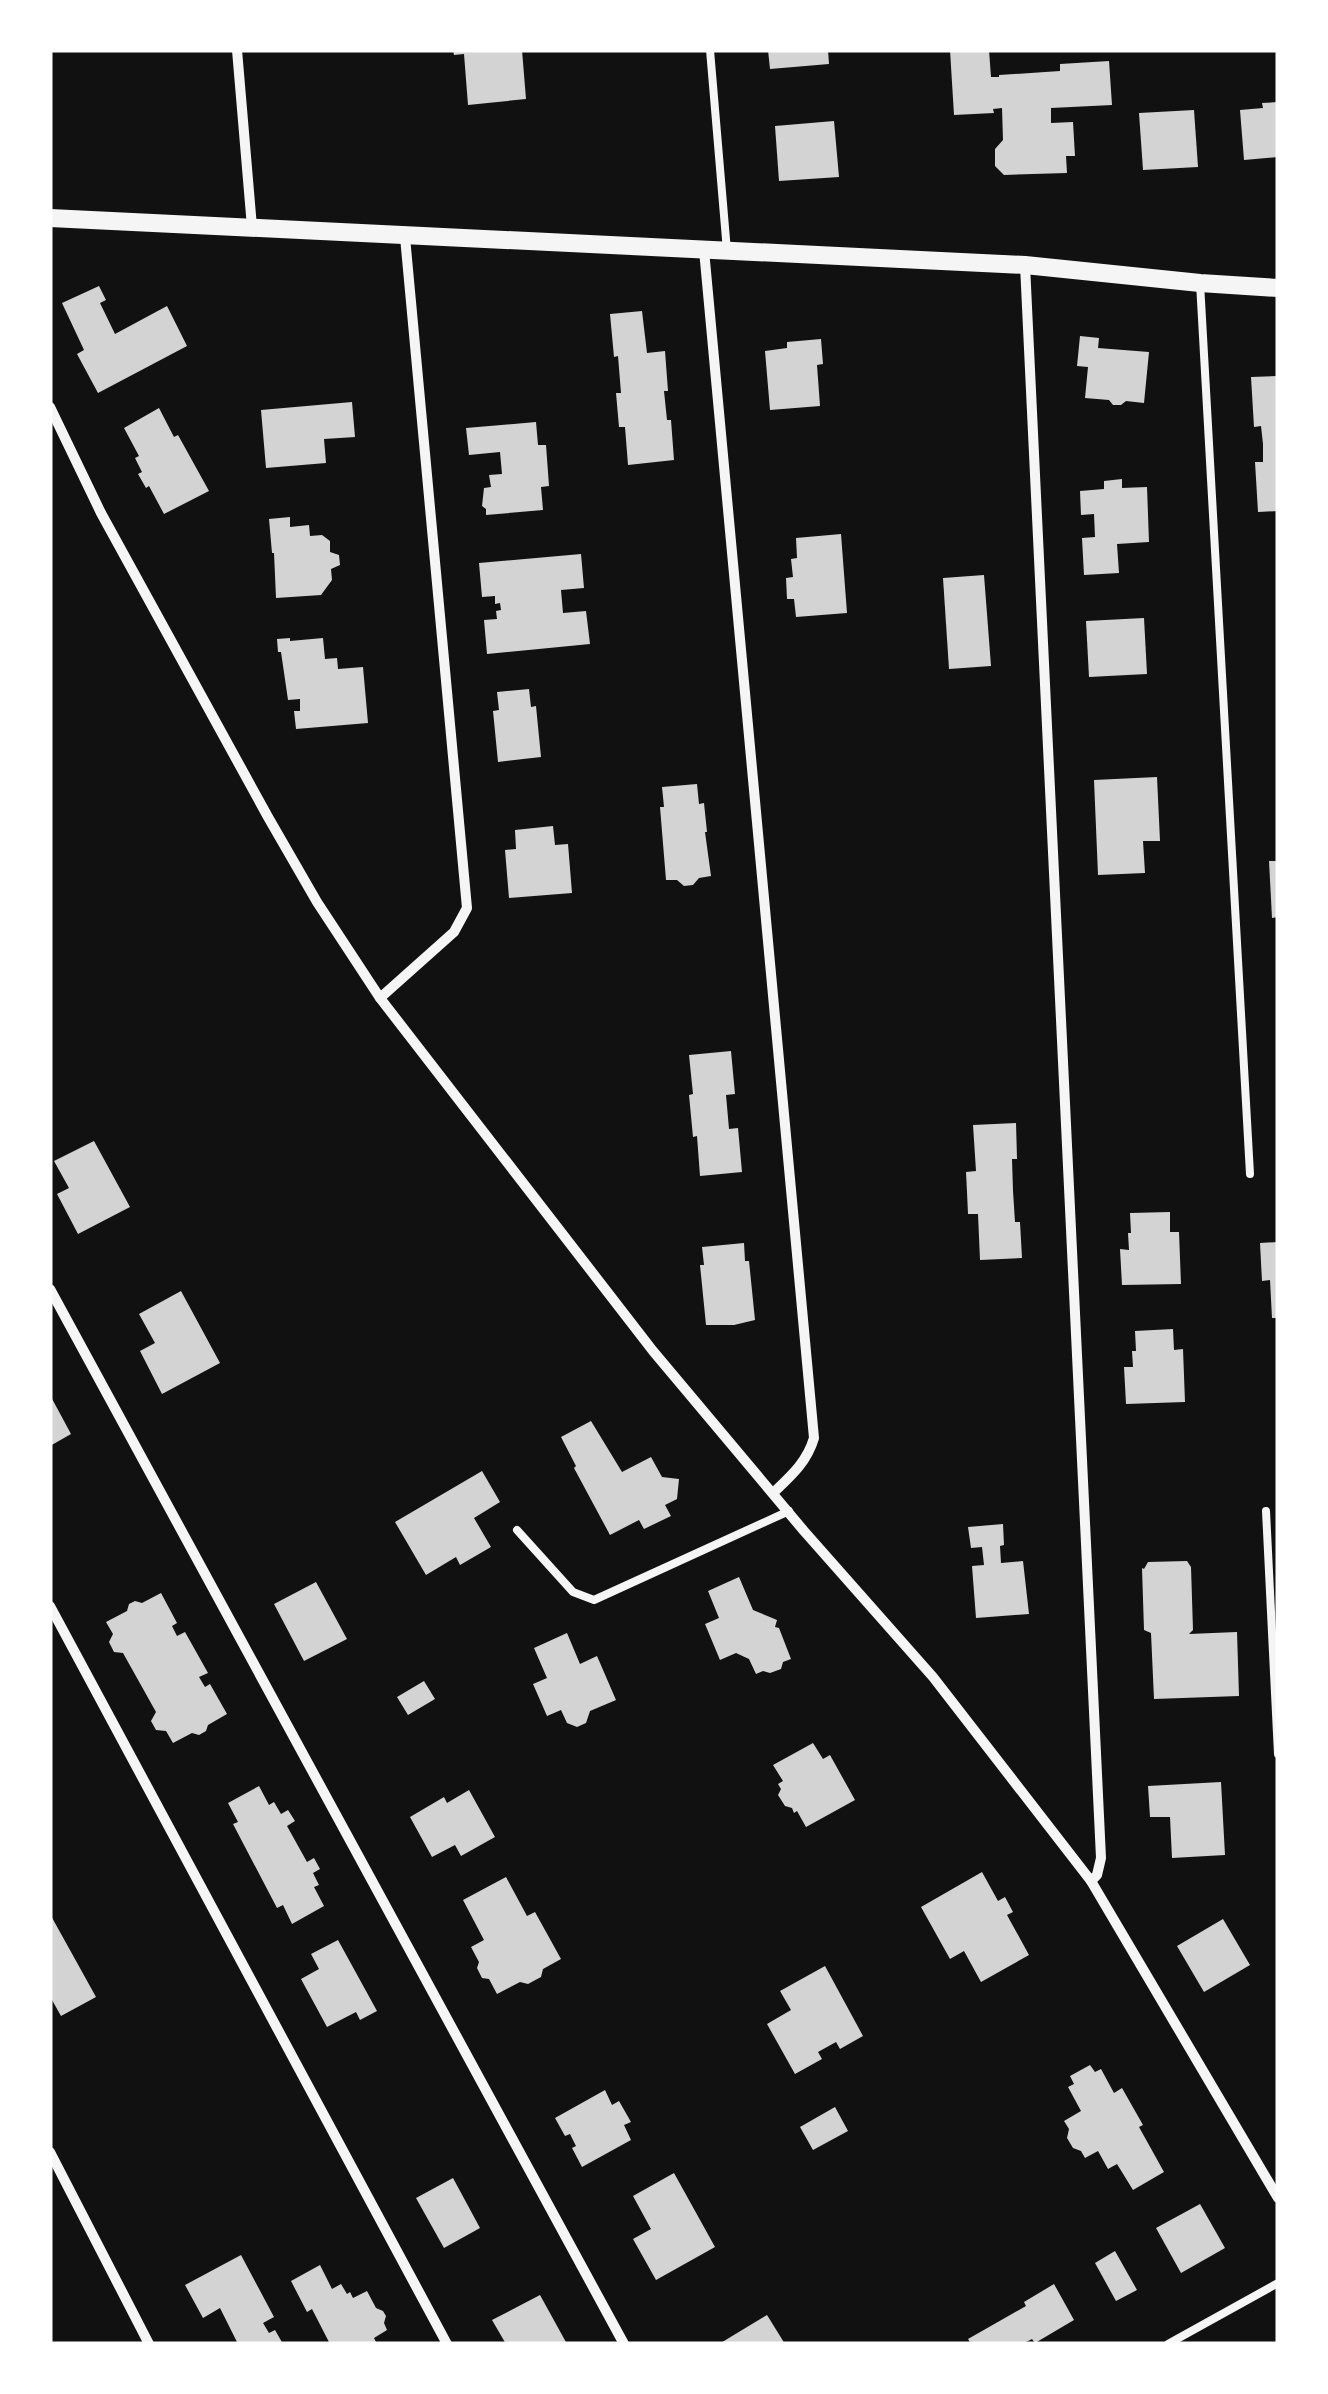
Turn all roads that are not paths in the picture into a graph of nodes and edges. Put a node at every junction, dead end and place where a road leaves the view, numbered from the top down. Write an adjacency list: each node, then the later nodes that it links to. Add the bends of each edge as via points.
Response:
1 (237, 50): 4 (street)
2 (710, 50): 7 (lane)
3 (50, 218): 4 (street)
4 (252, 227): 5 (street)
5 (405, 237): 6 (street); 12 (street, via 467,908 454,932)
6 (704, 250): 7 (street); 15 (street, via 814,1438 799,1468)
7 (727, 252): 8 (street)
8 (1024, 266): 9 (street); 21 (street, via 1102,1858)
9 (1200, 283): 10 (street); 13 (lane)
10 (1278, 288)
11 (50, 407): 12 (street, via 268,817)
12 (380, 998): 15 (street, via 653,1350)
13 (1250, 1174)
14 (50, 1289): 27 (street)
15 (773, 1493): 16 (street)
16 (789, 1511): 18 (lane, via 594,1600 573,1592); 21 (street, via 933,1677)
17 (1266, 1511): 20 (lane)
18 (517, 1530)
19 (50, 1606): 26 (street)
20 (1278, 1754)
21 (1091, 1881): 23 (street)
22 (50, 2152): 25 (street)
23 (1278, 2198)
24 (1278, 2284): 28 (lane)
25 (149, 2344)
26 (447, 2344)
27 (624, 2344)
28 (1168, 2344)

